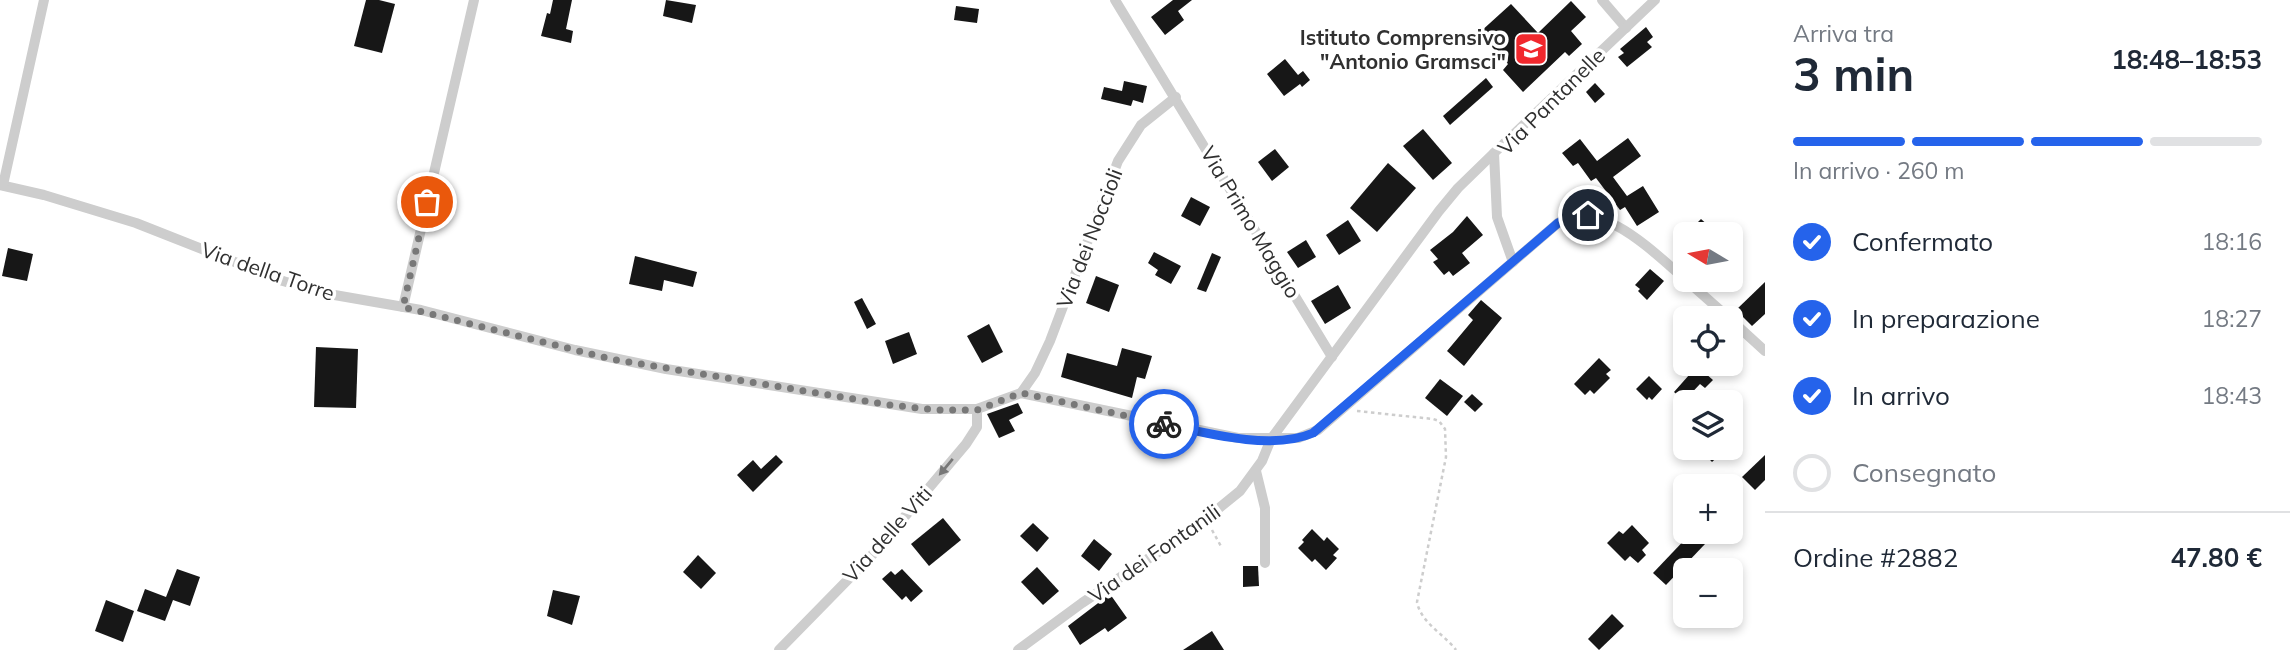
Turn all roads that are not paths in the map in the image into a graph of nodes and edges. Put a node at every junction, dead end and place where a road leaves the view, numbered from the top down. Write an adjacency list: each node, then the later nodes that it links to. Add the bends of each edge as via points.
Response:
1 (44, 0): 9 (street)
2 (474, 0): 14 (street)
3 (1115, 0): 7 (street, Via Primo Maggio)
4 (1602, 0): 6 (street)
5 (1655, 0): 6 (street, Via Pantanelle)
6 (1626, 28): 8 (street, Via Pantanelle)
7 (1176, 97): 17 (street, Via Primo Maggio); 18 (street, Via dei Noccioli, via 1141,125 1118,161 1052,334)
8 (1494, 153): 10 (street, Via Pantanelle, via 1497,217); 17 (street, via 1446,202)
9 (1, 185): 14 (street, Via della Torre, via 136,223 297,286)
10 (1513, 262): 11 (street, via 1561,220 1583,215 1628,233); 20 (street, via 1318,430)
11 (1673, 269)
12 (1700, 292): 13 (street)
13 (1715, 306)
14 (403, 307): 19 (street, Via della Torre, via 666,369 906,407)
15 (1743, 331): 16 (street)
16 (1765, 351)
17 (1332, 357): 20 (street)
18 (1021, 393): 19 (street, Via della Torre); 20 (street, via 1219,434)
19 (977, 410): 23 (street, Via delle Viti, one-way to 23, via 977,429 966,444 874,553)
20 (1271, 439): 21 (street, Via dei Fontanili)
21 (1256, 471): 22 (street, via 1265,508); 24 (street, Via dei Fontanili, via 1206,519)
22 (1265, 563)
23 (779, 650)
24 (1018, 650)

